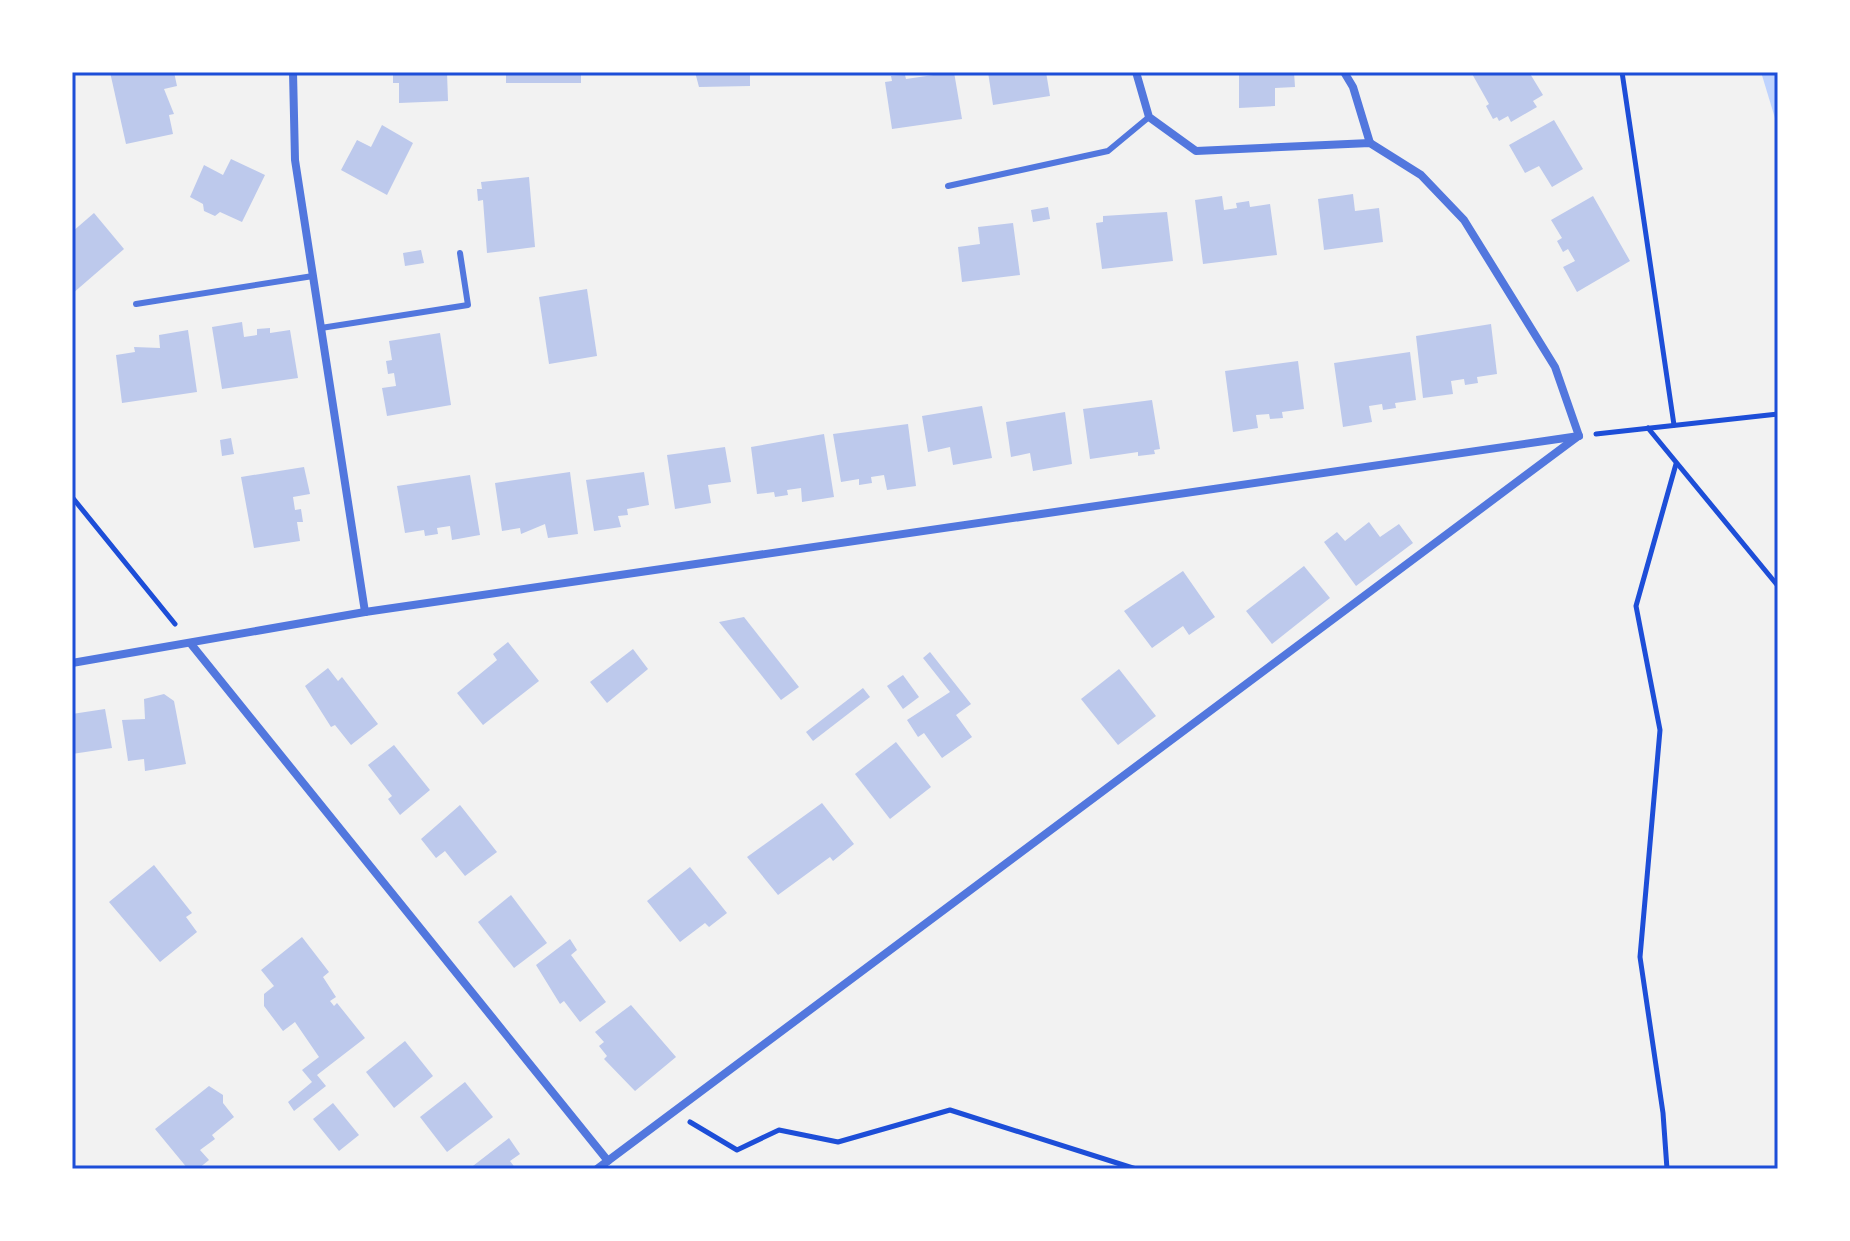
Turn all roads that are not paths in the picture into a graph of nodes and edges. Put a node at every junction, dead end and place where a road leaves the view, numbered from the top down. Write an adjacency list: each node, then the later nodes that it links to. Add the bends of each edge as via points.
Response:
1 (292, 72): 8 (street, via 295,160)
2 (1136, 72): 4 (street)
3 (1344, 72): 5 (street)
4 (1149, 117): 5 (street, via 1196,151); 6 (lane, via 1108,151)
5 (1370, 143): 11 (street, via 1421,175 1464,220 1555,367)
6 (948, 186)
7 (460, 253): 10 (lane, via 468,305)
8 (313, 276): 9 (lane); 10 (street)
9 (136, 304)
10 (321, 328): 12 (street)
11 (1579, 436): 12 (street); 15 (street)
12 (365, 612): 13 (street)
13 (191, 644): 14 (street); 15 (street)
14 (72, 663)
15 (608, 1161): 16 (street)
16 (597, 1169)

